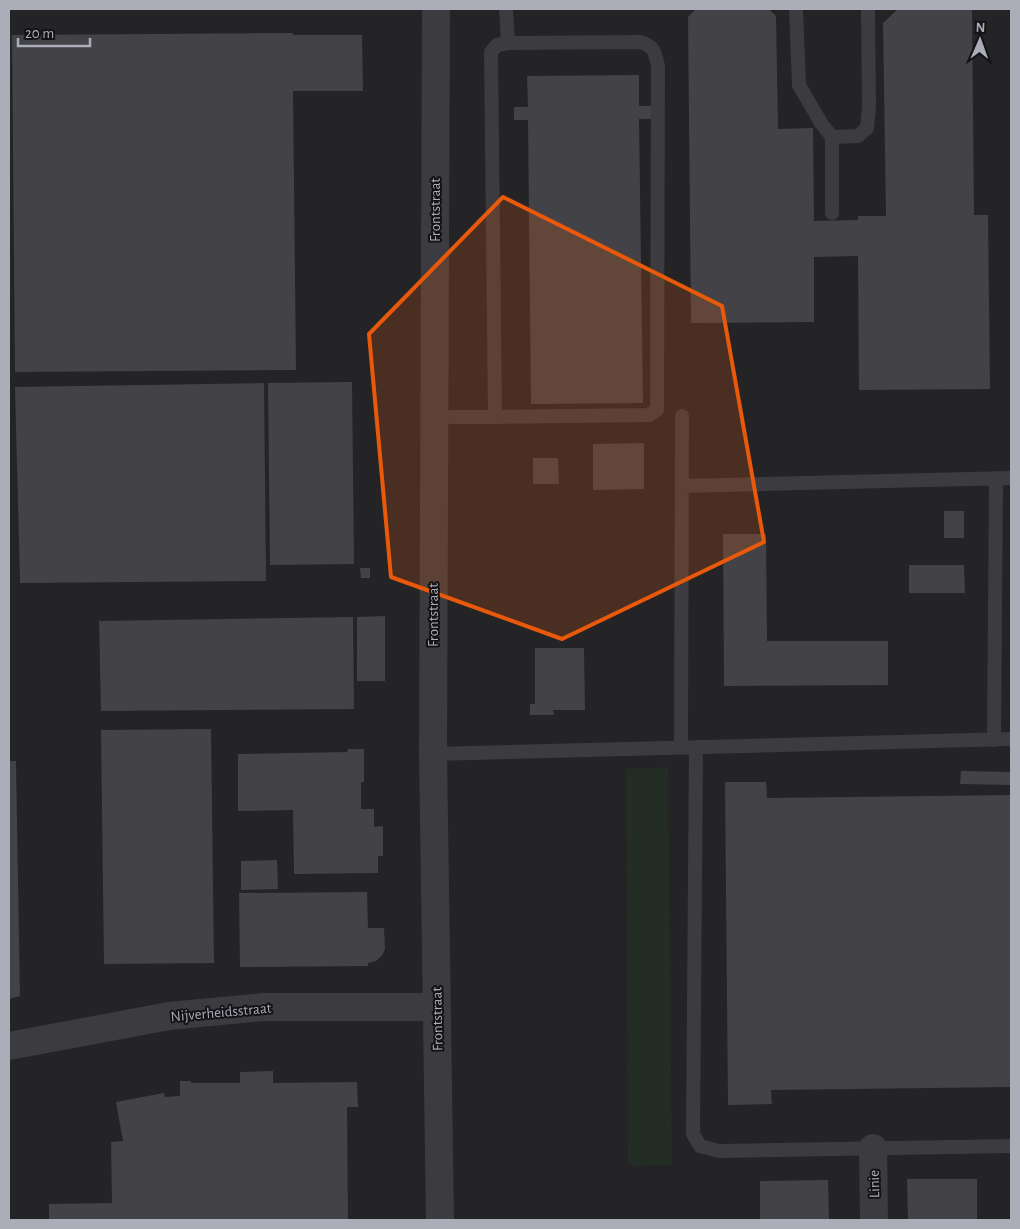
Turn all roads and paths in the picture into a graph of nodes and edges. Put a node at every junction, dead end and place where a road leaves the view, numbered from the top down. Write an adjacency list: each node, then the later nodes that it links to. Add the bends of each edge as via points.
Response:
1 (436, 9): 9 (street, Frontstraat)
2 (506, 9): 5 (lane)
3 (796, 9): 6 (lane, via 798,85)
4 (868, 9): 6 (lane, via 867,128 858,136)
5 (508, 43): 10 (lane, via 497,45 491,52); 10 (lane, via 640,42 649,45 655,53 658,66 657,410 650,414)
6 (832, 137): 7 (lane)
7 (832, 214)
8 (682, 416): 13 (lane)
9 (434, 417): 10 (lane); 18 (street, Frontstraat)
10 (495, 417)
11 (1011, 478): 12 (lane)
12 (996, 479): 13 (lane); 15 (lane)
13 (682, 486): 17 (lane)
14 (1011, 739): 15 (lane)
15 (994, 740): 16 (lane)
16 (696, 747): 17 (lane); 22 (lane, via 692,1134 700,1146 720,1151)
17 (681, 748): 18 (lane)
18 (433, 754): 19 (street, Frontstraat)
19 (436, 1007): 20 (street, Nijverheidsstraat, via 264,1007 169,1016); 23 (street, Frontstraat)
20 (9, 1046)
21 (1011, 1146): 22 (lane)
22 (873, 1148): 24 (street, Linie)
23 (440, 1220)
24 (874, 1220)

